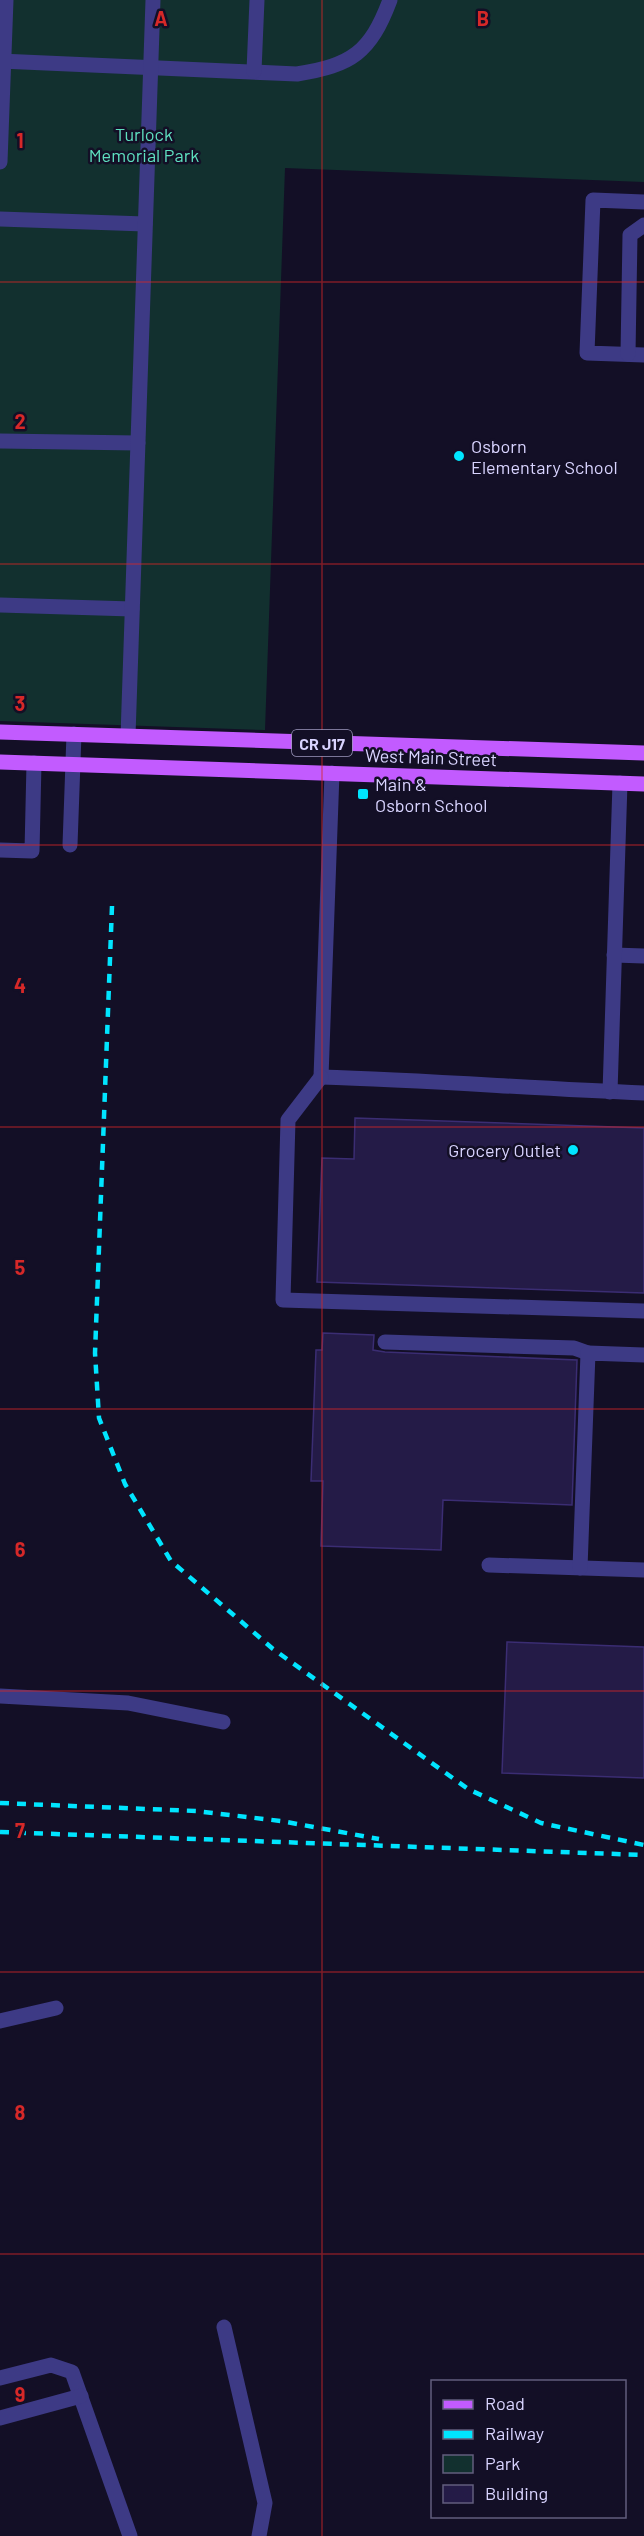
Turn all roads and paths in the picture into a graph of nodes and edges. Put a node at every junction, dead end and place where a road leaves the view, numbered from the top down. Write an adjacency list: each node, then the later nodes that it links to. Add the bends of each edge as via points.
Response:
1 (6, 0): 5 (lane)
2 (153, 0): 6 (lane)
3 (256, 0): 7 (lane)
4 (390, 0): 7 (lane, via 368,45 348,60 323,70 297,74)
5 (2, 61): 6 (lane); 8 (lane)
6 (151, 67): 7 (lane); 11 (lane)
7 (254, 71)
8 (0, 162)
9 (644, 202): 15 (lane, via 593,200 587,353)
10 (0, 219): 11 (lane)
11 (145, 224): 17 (lane)
12 (644, 225): 13 (lane, via 630,235)
13 (637, 271): 14 (lane)
14 (636, 319): 15 (lane)
15 (636, 355)
16 (0, 441): 17 (lane)
17 (138, 444): 19 (lane)
18 (0, 605): 19 (lane)
19 (132, 609): 22 (lane)
20 (0, 732): 21 (main road, West Main Street / CR J17)
21 (74, 735): 22 (main road, West Main Street / CR J17); 26 (lane)
22 (128, 736): 23 (main road, West Main Street / CR J17)
23 (644, 753)
24 (0, 762): 25 (main road, West Main Street / CR J17)
25 (34, 763): 26 (main road, West Main Street / CR J17); 31 (lane, via 32,851)
26 (73, 764): 27 (main road, West Main Street / CR J17); 30 (lane)
27 (332, 773): 28 (main road, West Main Street / CR J17); 34 (lane)
28 (620, 783): 29 (main road, West Main Street / CR J17); 32 (lane)
29 (644, 784)
30 (70, 845)
31 (0, 850)
32 (614, 955): 33 (lane); 35 (lane)
33 (644, 956)
34 (321, 1077): 35 (lane); 37 (lane, via 288,1120 283,1299)
35 (610, 1092): 36 (lane)
36 (644, 1094)
37 (644, 1311)
38 (386, 1342): 39 (lane, via 574,1348)
39 (588, 1353): 40 (lane); 42 (lane)
40 (644, 1355)
41 (489, 1565): 42 (lane)
42 (580, 1568): 43 (lane)
43 (644, 1570)
44 (0, 1696): 45 (lane, via 128,1703)
45 (223, 1722)
46 (56, 2008): 47 (lane)
47 (0, 2021)
48 (224, 2327): 53 (lane, via 265,2503)
49 (0, 2378): 50 (lane, via 51,2365 72,2372)
50 (81, 2396): 51 (lane); 52 (lane)
51 (0, 2418)
52 (130, 2536)
53 (259, 2536)

